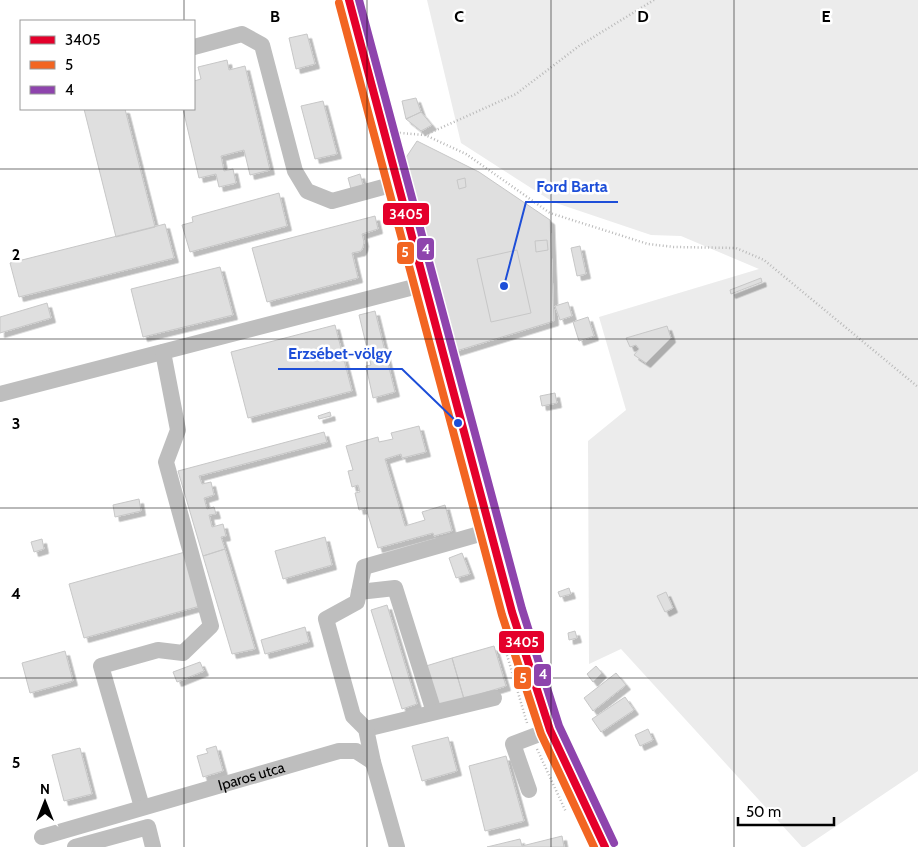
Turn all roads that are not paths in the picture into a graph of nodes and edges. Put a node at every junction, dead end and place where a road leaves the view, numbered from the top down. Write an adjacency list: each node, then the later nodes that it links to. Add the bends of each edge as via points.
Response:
1 (349, 0): 3 (main road)
2 (195, 47): 3 (lane, via 242,34 262,45 295,171 307,191 332,200)
3 (398, 183): 4 (main road)
4 (424, 282): 5 (lane); 7 (main road)
5 (163, 352): 6 (lane); 15 (lane, via 178,430 166,462 211,626 183,653 158,650 101,666)
6 (0, 394)
7 (490, 531): 8 (lane, via 364,567); 12 (main road)
8 (359, 592): 10 (lane, via 395,588); 11 (lane, via 357,602 326,619 353,716)
9 (494, 698): 10 (lane)
10 (434, 712): 11 (lane)
11 (366, 729): 13 (lane)
12 (550, 730): 14 (lane, via 513,744); 20 (main road)
13 (373, 762): 15 (lane, Iparos utca, via 356,751 339,751); 19 (lane)
14 (529, 790)
15 (142, 807): 16 (lane, Iparos utca)
16 (42, 837)
17 (76, 847): 18 (lane, via 148,827)
18 (153, 847)
19 (397, 847)
20 (605, 847)

